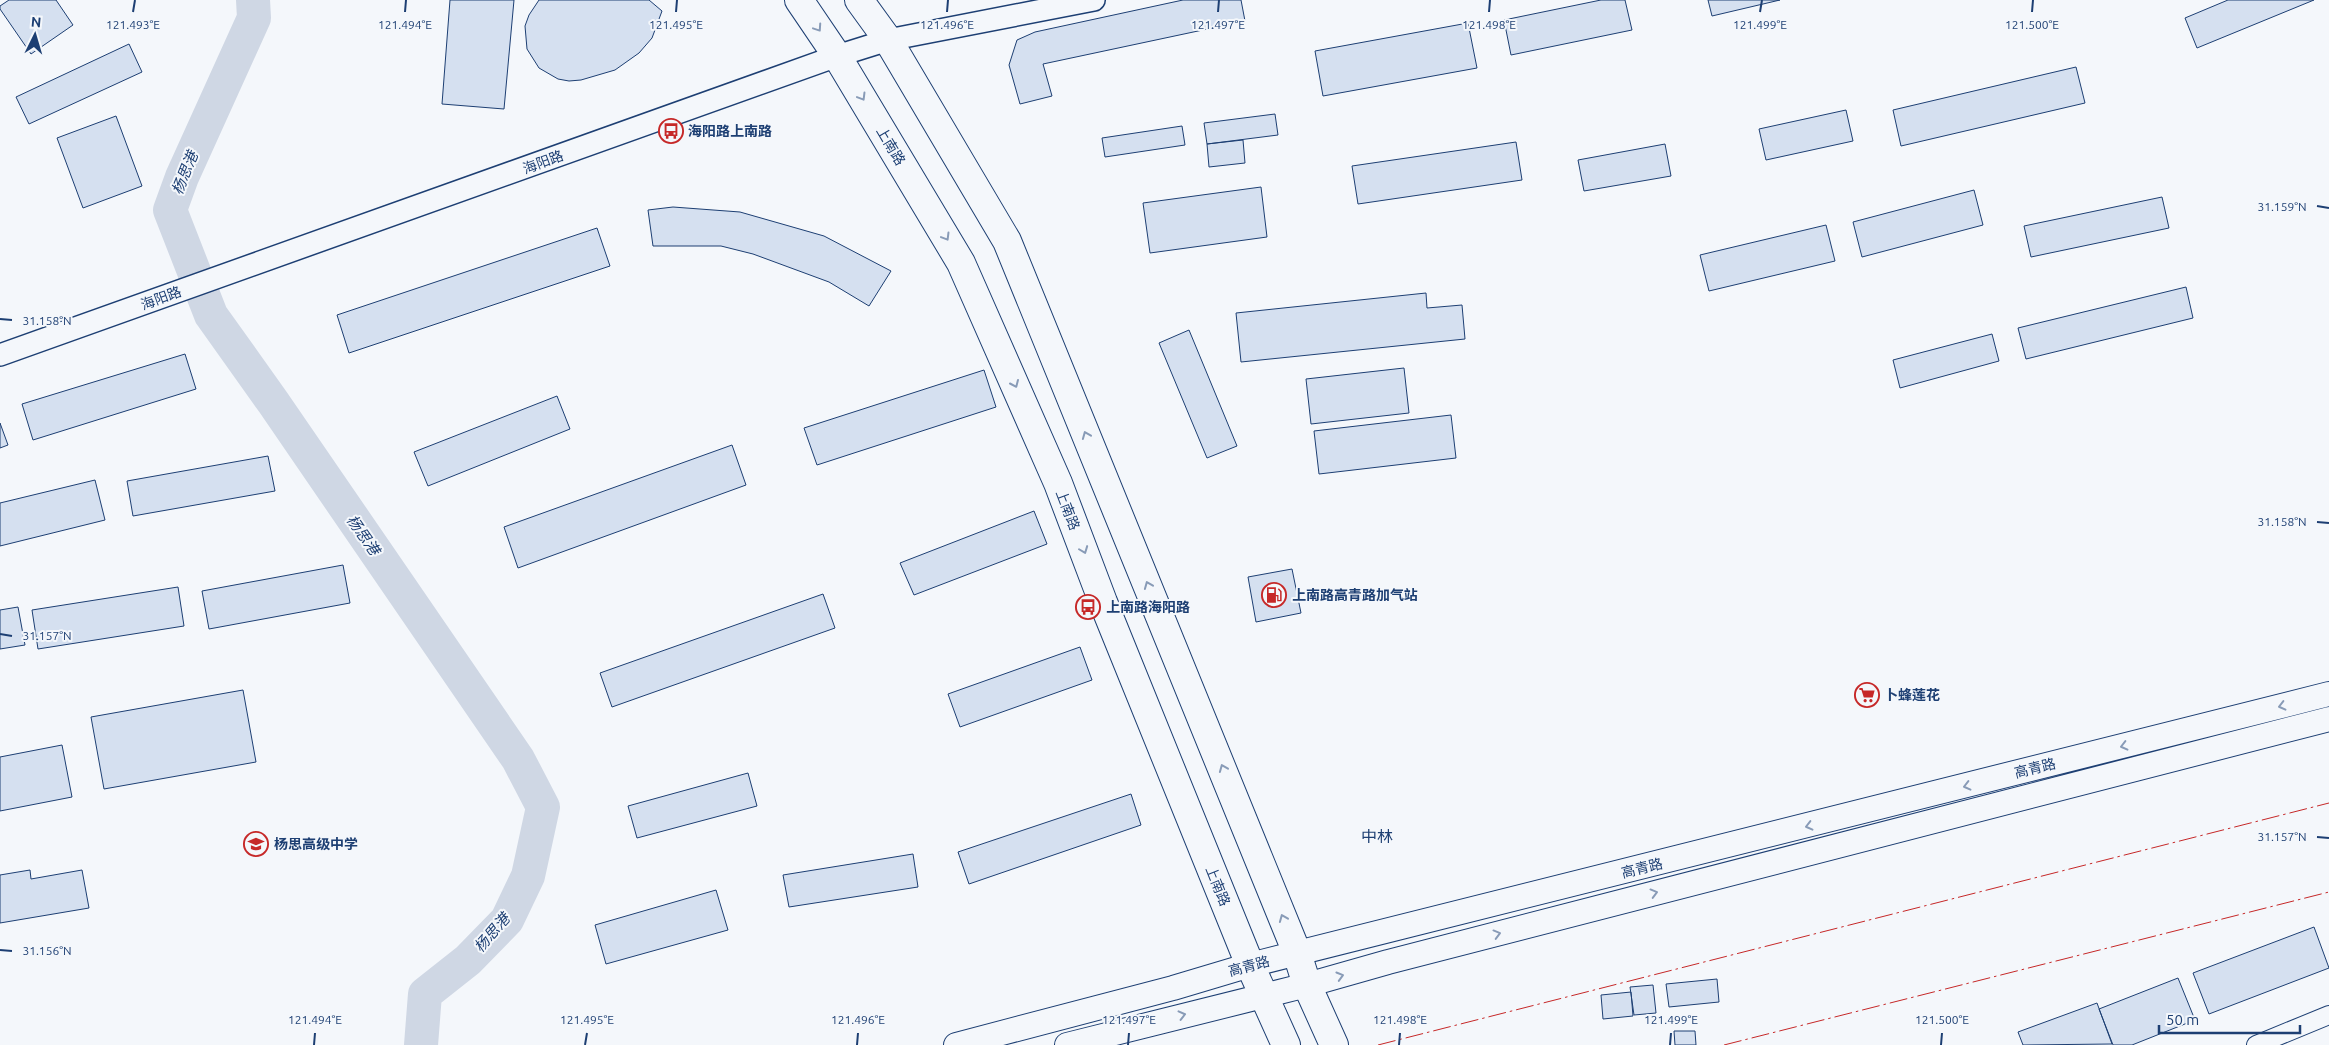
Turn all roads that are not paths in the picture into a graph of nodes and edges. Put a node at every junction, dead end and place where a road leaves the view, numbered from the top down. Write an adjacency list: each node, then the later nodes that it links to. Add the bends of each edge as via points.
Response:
1 (799, 0): 5 (main road, 上南路, one-way to 5)
2 (859, 0): 4 (main road)
3 (1094, 0): 4 (street, 海阳路)
4 (888, 40): 5 (street, 海阳路); 9 (main road, one-way to 4, via 1007,241)
5 (837, 56): 6 (street, 海阳路); 10 (main road, 上南路, one-way to 10, via 961,263 1058,483)
6 (0, 355)
7 (2329, 694): 9 (main road, 高青路, one-way to 9)
8 (2329, 719): 11 (main road, 高青路, one-way to 8)
9 (1298, 953): 10 (main road, 高青路); 11 (main road)
10 (1250, 965): 12 (main road, 上南路); 14 (main road, 高青路)
11 (1307, 985): 12 (main road, 高青路); 17 (main road)
12 (1264, 996): 15 (main road, 高青路, one-way to 12); 16 (main road, 上南路)
13 (2329, 1016): 18 (street)
14 (956, 1045)
15 (1067, 1045)
16 (1286, 1045)
17 (1334, 1045)
18 (2256, 1045)

